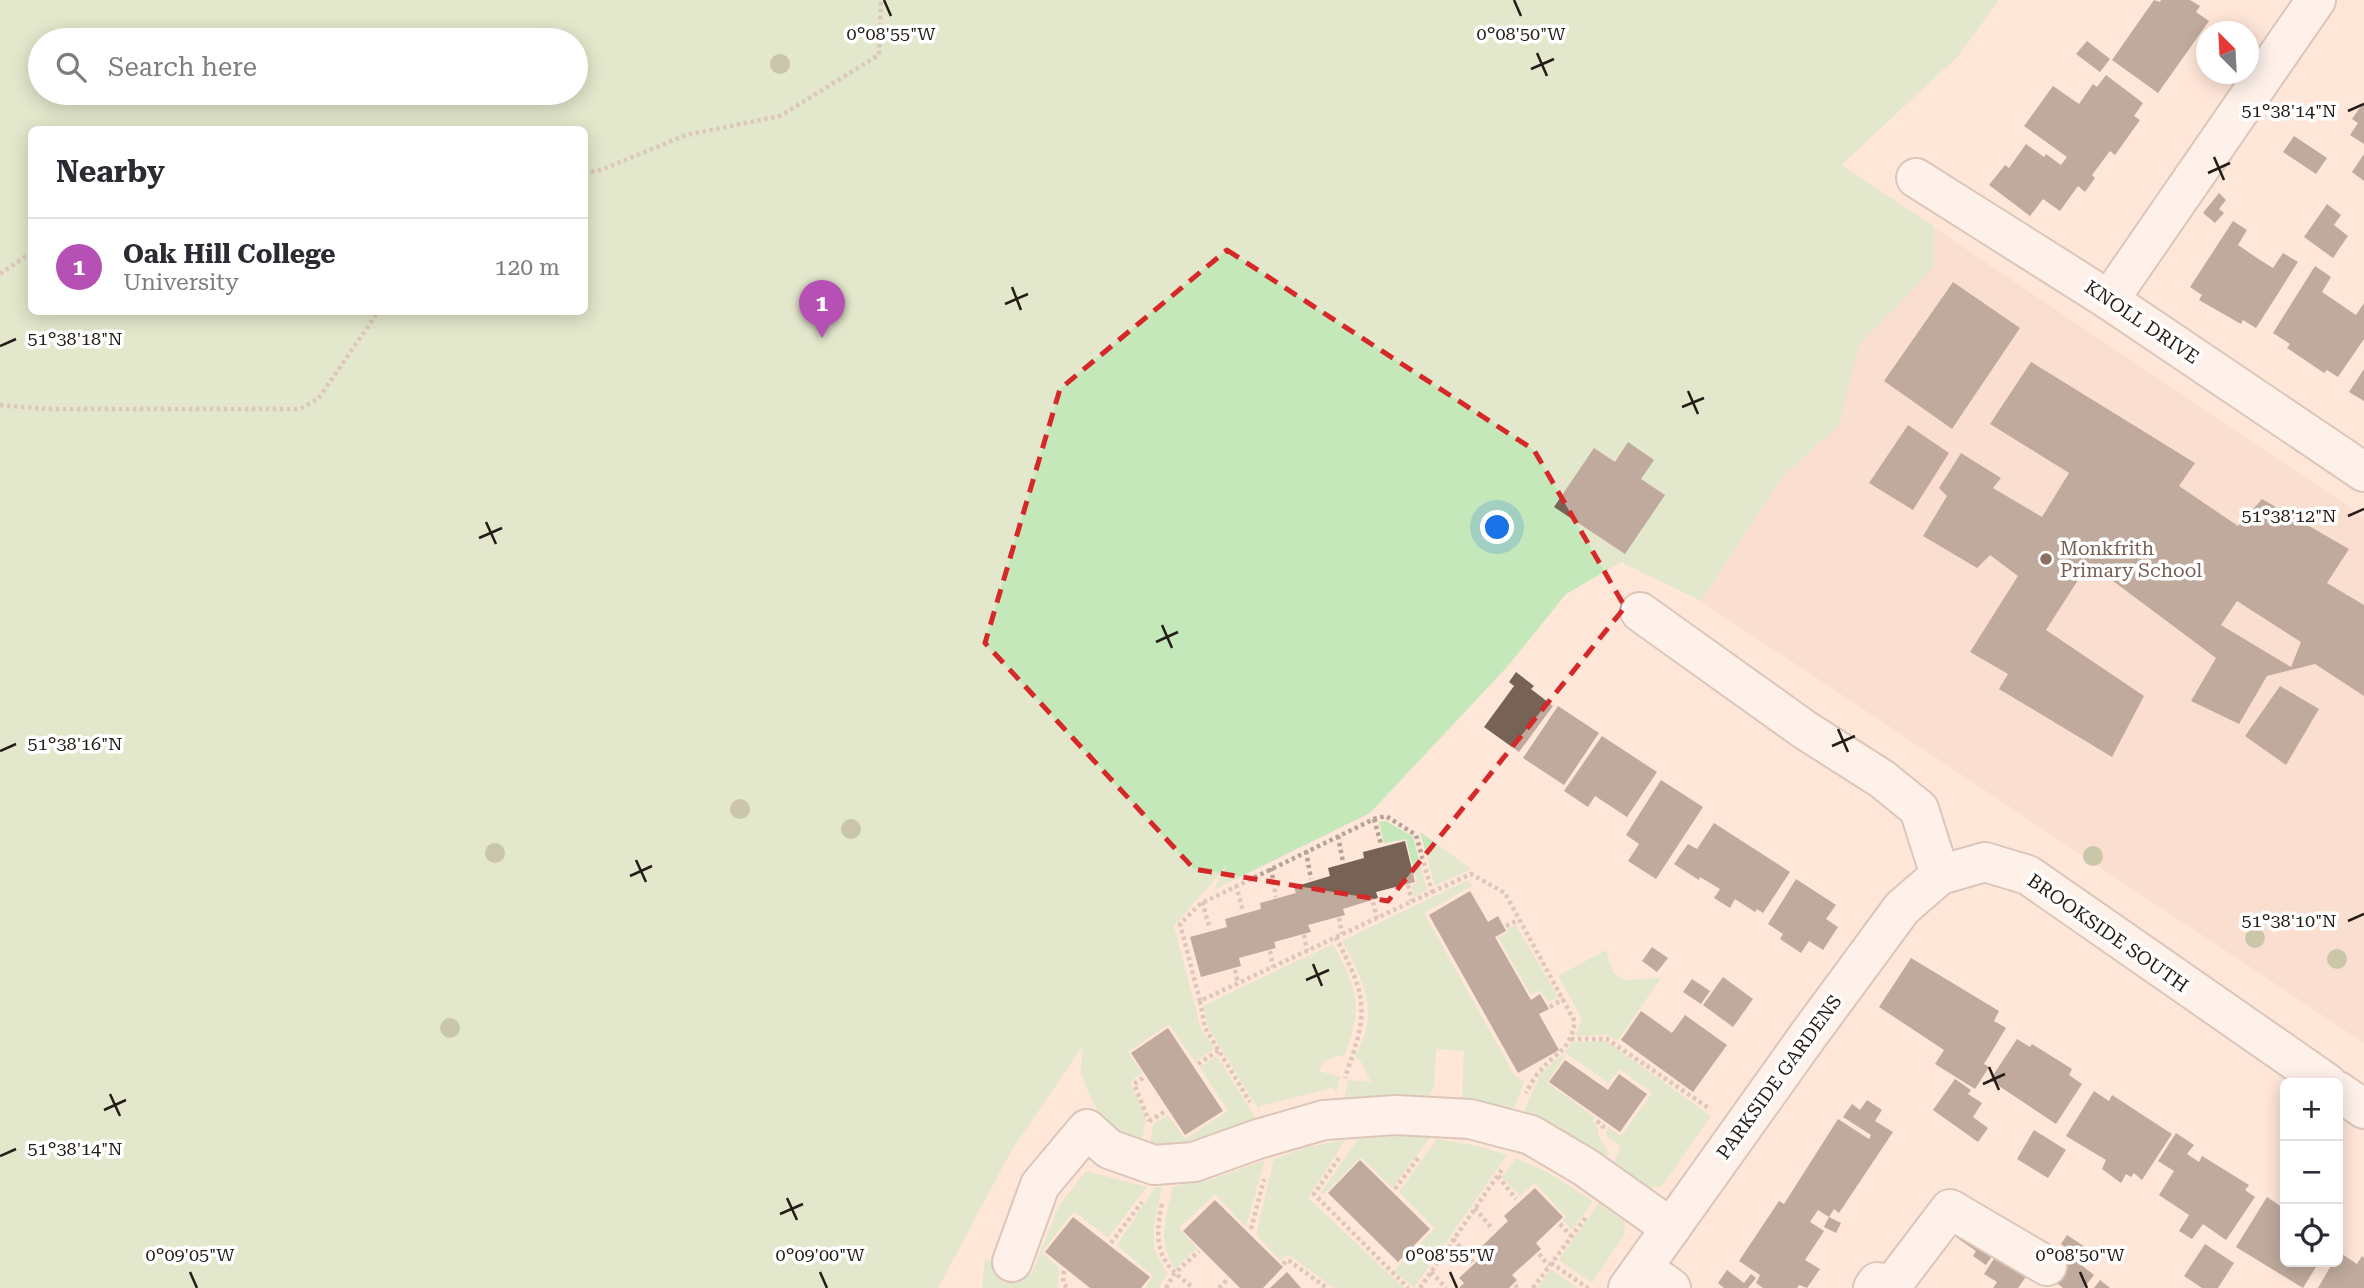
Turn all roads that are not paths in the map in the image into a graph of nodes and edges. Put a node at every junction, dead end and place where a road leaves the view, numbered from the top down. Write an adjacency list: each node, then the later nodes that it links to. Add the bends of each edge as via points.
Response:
1 (2316, 0): 3 (street)
2 (1916, 178): 3 (street, KNOLL DRIVE)
3 (2109, 300): 4 (street, KNOLL DRIVE)
4 (2364, 472)
5 (1640, 612): 6 (street, via 1919,809)
6 (1940, 875): 7 (street, BROOKSIDE SOUTH, via 1985,862 2028,875); 10 (street, PARKSIDE GARDENS, via 1902,908)
7 (2320, 1078)
8 (2343, 1094): 9 (street)
9 (2364, 1109)
10 (1671, 1227): 11 (street, via 1542,1141 1470,1119 1396,1115 1332,1119 1194,1162 1154,1165 1109,1149 1087,1129 1040,1185); 13 (street, PARKSIDE GARDENS)
11 (1012, 1262)
12 (2047, 1266): 14 (street, via 1950,1209 1893,1284 1877,1282)
13 (1647, 1281)
14 (1873, 1288)

